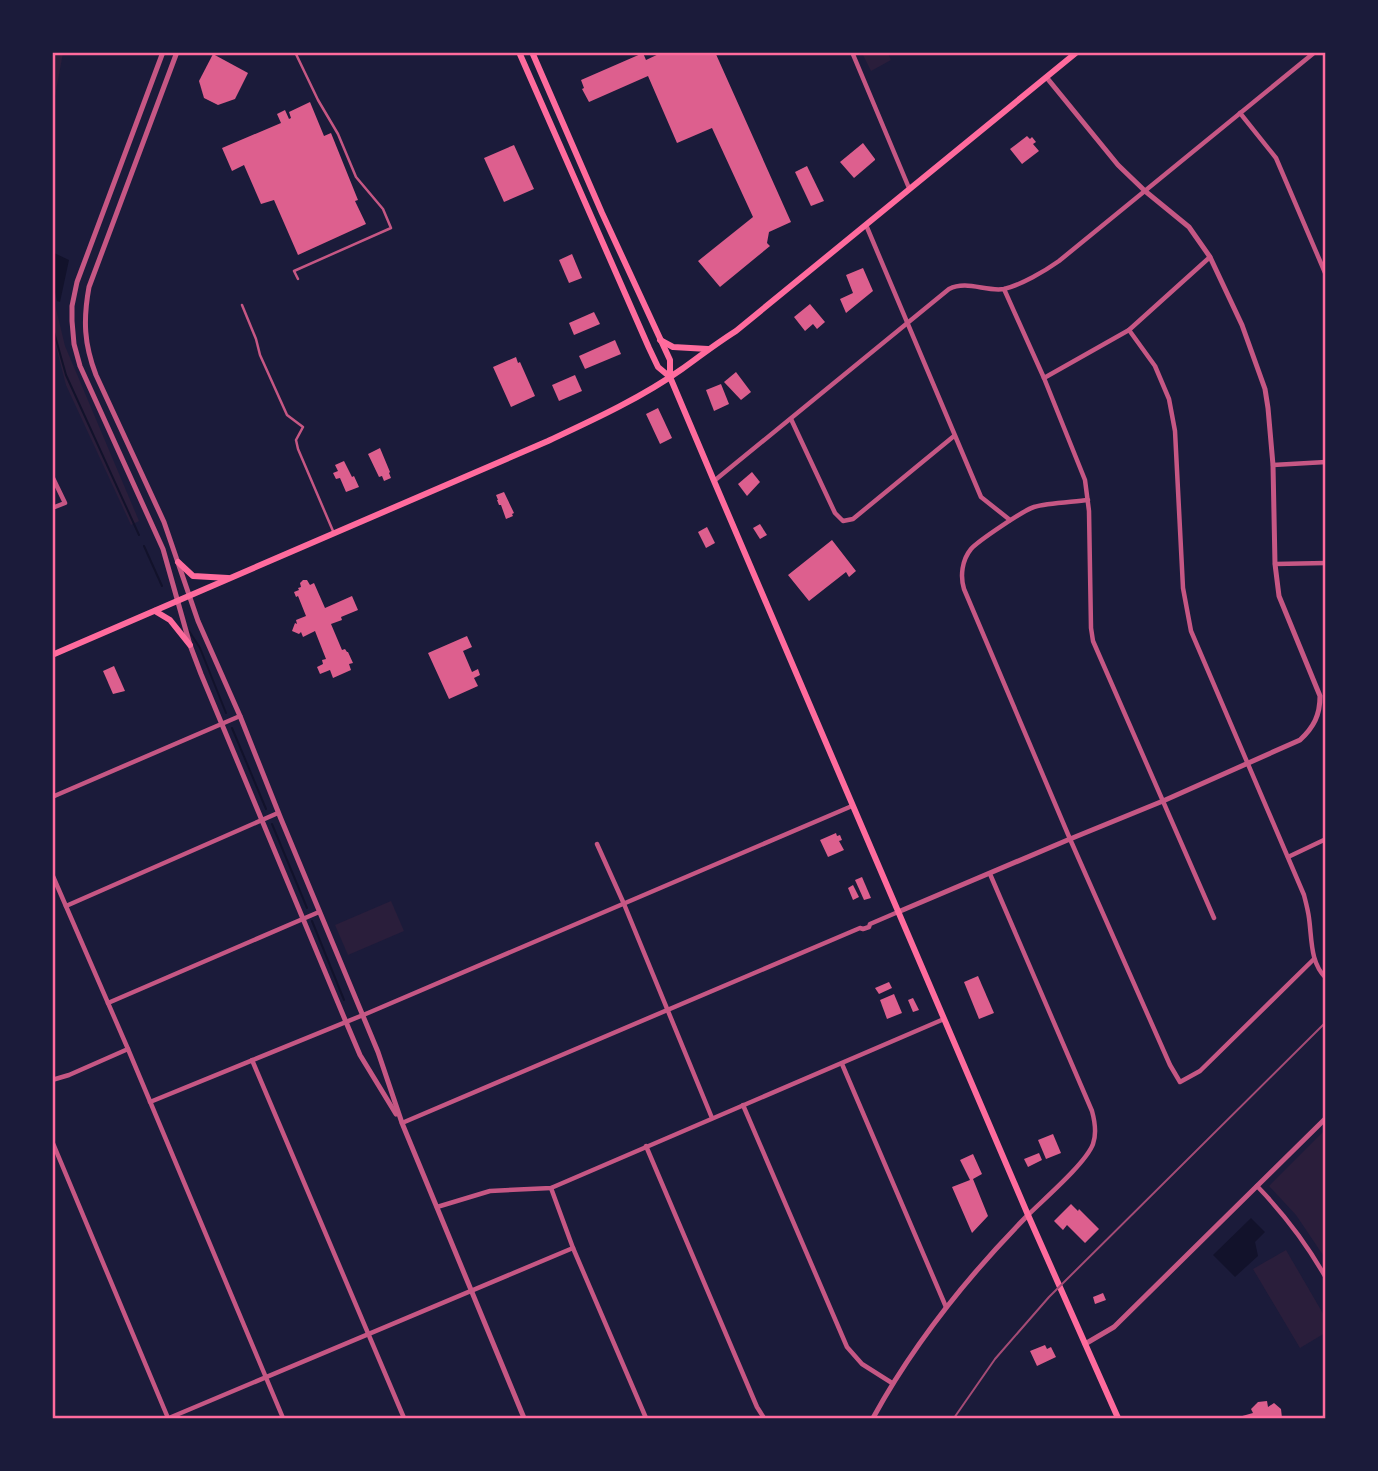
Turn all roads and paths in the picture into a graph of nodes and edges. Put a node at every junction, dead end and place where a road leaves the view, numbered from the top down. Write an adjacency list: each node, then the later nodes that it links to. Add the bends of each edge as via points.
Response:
1 (177, 52): 9 (street)
2 (295, 52): 23 (lane, via 356,177 383,209 391,228 294,271)
3 (519, 52): 15 (main road)
4 (532, 52): 14 (main road)
5 (852, 52): 12 (street)
6 (1077, 52): 10 (main road)
7 (1315, 52): 11 (street)
8 (162, 55): 9 (street); 17 (street)
9 (173, 62): 19 (street)
10 (1047, 78): 12 (main road); 13 (street)
11 (1240, 113): 13 (street); 22 (street, via 1276,158)
12 (909, 188): 20 (main road)
13 (1145, 191): 21 (street, via 1189,227); 24 (street, via 1045,271)
14 (597, 201): 15 (main road); 16 (main road)
15 (587, 205): 18 (main road)
16 (601, 209): 18 (main road); 28 (main road)
17 (102, 212): 19 (street); 33 (street, via 72,306 74,344)
18 (591, 214): 31 (main road, via 659,367)
19 (114, 216): 30 (street, via 85,306 86,342)
20 (866, 225): 26 (street); 29 (main road)
21 (1210, 257): 27 (street); 39 (street, via 1265,389)
22 (1325, 275)
23 (298, 279)
24 (1004, 289): 26 (street, via 956,286); 32 (street)
25 (242, 305): 45 (lane, via 287,415 303,427 296,440 298,449)
26 (907, 324): 34 (street); 35 (street)
27 (1129, 330): 32 (street); 57 (street, via 1155,366 1169,399 1175,431 1183,588 1191,631)
28 (660, 340): 29 (main road, via 683,349); 31 (main road, via 670,360)
29 (708, 349): 31 (main road)
30 (96, 375): 33 (street); 36 (street)
31 (670, 377): 41 (main road); 45 (main road, via 548,441)
32 (1044, 377): 42 (street, via 1085,480)
33 (88, 387): 37 (street)
34 (791, 419): 35 (street, via 843,521 853,519); 41 (street)
35 (954, 436): 44 (street, via 981,497)
36 (134, 457): 37 (street); 46 (street)
37 (123, 462): 51 (street, via 163,549)
38 (1325, 462): 39 (street)
39 (1273, 465): 48 (street)
40 (52, 476): 43 (street, via 65,503)
41 (714, 481): 60 (main road)
42 (1088, 500): 44 (street, via 1034,507); 59 (street, via 1093,641)
43 (52, 508)
44 (1010, 520): 63 (street, via 971,548 961,579)
45 (335, 534): 49 (main road)
46 (178, 562): 49 (main road, via 193,576); 50 (street)
47 (1325, 563): 48 (street)
48 (1275, 564): 57 (street, via 1279,596 1320,696 1320,707 1310,731 1300,740)
49 (233, 578): 50 (main road)
50 (190, 596): 51 (main road); 55 (street)
51 (178, 601): 52 (main road); 53 (street)
52 (155, 611): 53 (main road, via 170,620); 54 (main road)
53 (190, 645): 56 (street)
54 (52, 655)
55 (240, 716): 56 (street); 61 (street)
56 (222, 723): 58 (street); 62 (street)
57 (1248, 764): 59 (street); 66 (street)
58 (52, 797)
59 (1163, 802): 63 (street); 73 (street)
60 (852, 806): 69 (street); 72 (main road)
61 (278, 813): 62 (street); 71 (street)
62 (261, 820): 70 (street); 74 (street)
63 (1070, 839): 68 (street); 75 (street, via 1180,1082 1200,1071)
64 (1325, 839): 66 (street)
65 (597, 844): 69 (street)
66 (1288, 857): 75 (street, via 1304,895)
67 (52, 874): 70 (street)
68 (990, 874): 72 (street); 96 (street, via 1092,1111 1095,1128 1084,1159)
69 (624, 904): 78 (street); 79 (street)
70 (66, 906): 77 (street)
71 (319, 912): 74 (street); 79 (street)
72 (898, 912): 78 (street); 80 (main road)
73 (1214, 918)
74 (302, 919): 77 (street); 81 (street)
75 (1314, 959): 76 (street)
76 (1325, 978)
77 (108, 1003): 82 (street)
78 (667, 1011): 88 (street); 90 (street)
79 (362, 1015): 81 (street); 90 (street)
80 (944, 1019): 84 (street); 96 (main road)
81 (345, 1022): 83 (street); 90 (street)
82 (128, 1049): 85 (street); 86 (street)
83 (252, 1060): 86 (street); 101 (street)
84 (842, 1063): 87 (street); 100 (street)
85 (52, 1080)
86 (150, 1102): 103 (street)
87 (743, 1105): 88 (street); 104 (street, via 847,1346 862,1364)
88 (712, 1118): 92 (street)
89 (1325, 1118): 93 (street)
90 (402, 1123): 95 (street)
91 (52, 1141): 105 (street)
92 (646, 1146): 94 (street); 110 (street)
93 (1257, 1186): 98 (street, via 1290,1223); 102 (street, via 1114,1327)
94 (551, 1188): 95 (street, via 491,1191); 97 (street)
95 (437, 1207): 99 (street)
96 (1028, 1214): 100 (street); 102 (main road)
97 (573, 1248): 99 (street); 109 (street)
98 (1325, 1278)
99 (471, 1292): 101 (street); 108 (street)
100 (946, 1307): 104 (street)
101 (369, 1334): 103 (street); 107 (street)
102 (1085, 1344): 112 (main road)
103 (265, 1378): 105 (street); 106 (street)
104 (892, 1383): 111 (street)
105 (168, 1419)
106 (282, 1419)
107 (404, 1419)
108 (524, 1419)
109 (646, 1419)
110 (764, 1419)
111 (873, 1419)
112 (1118, 1419)

